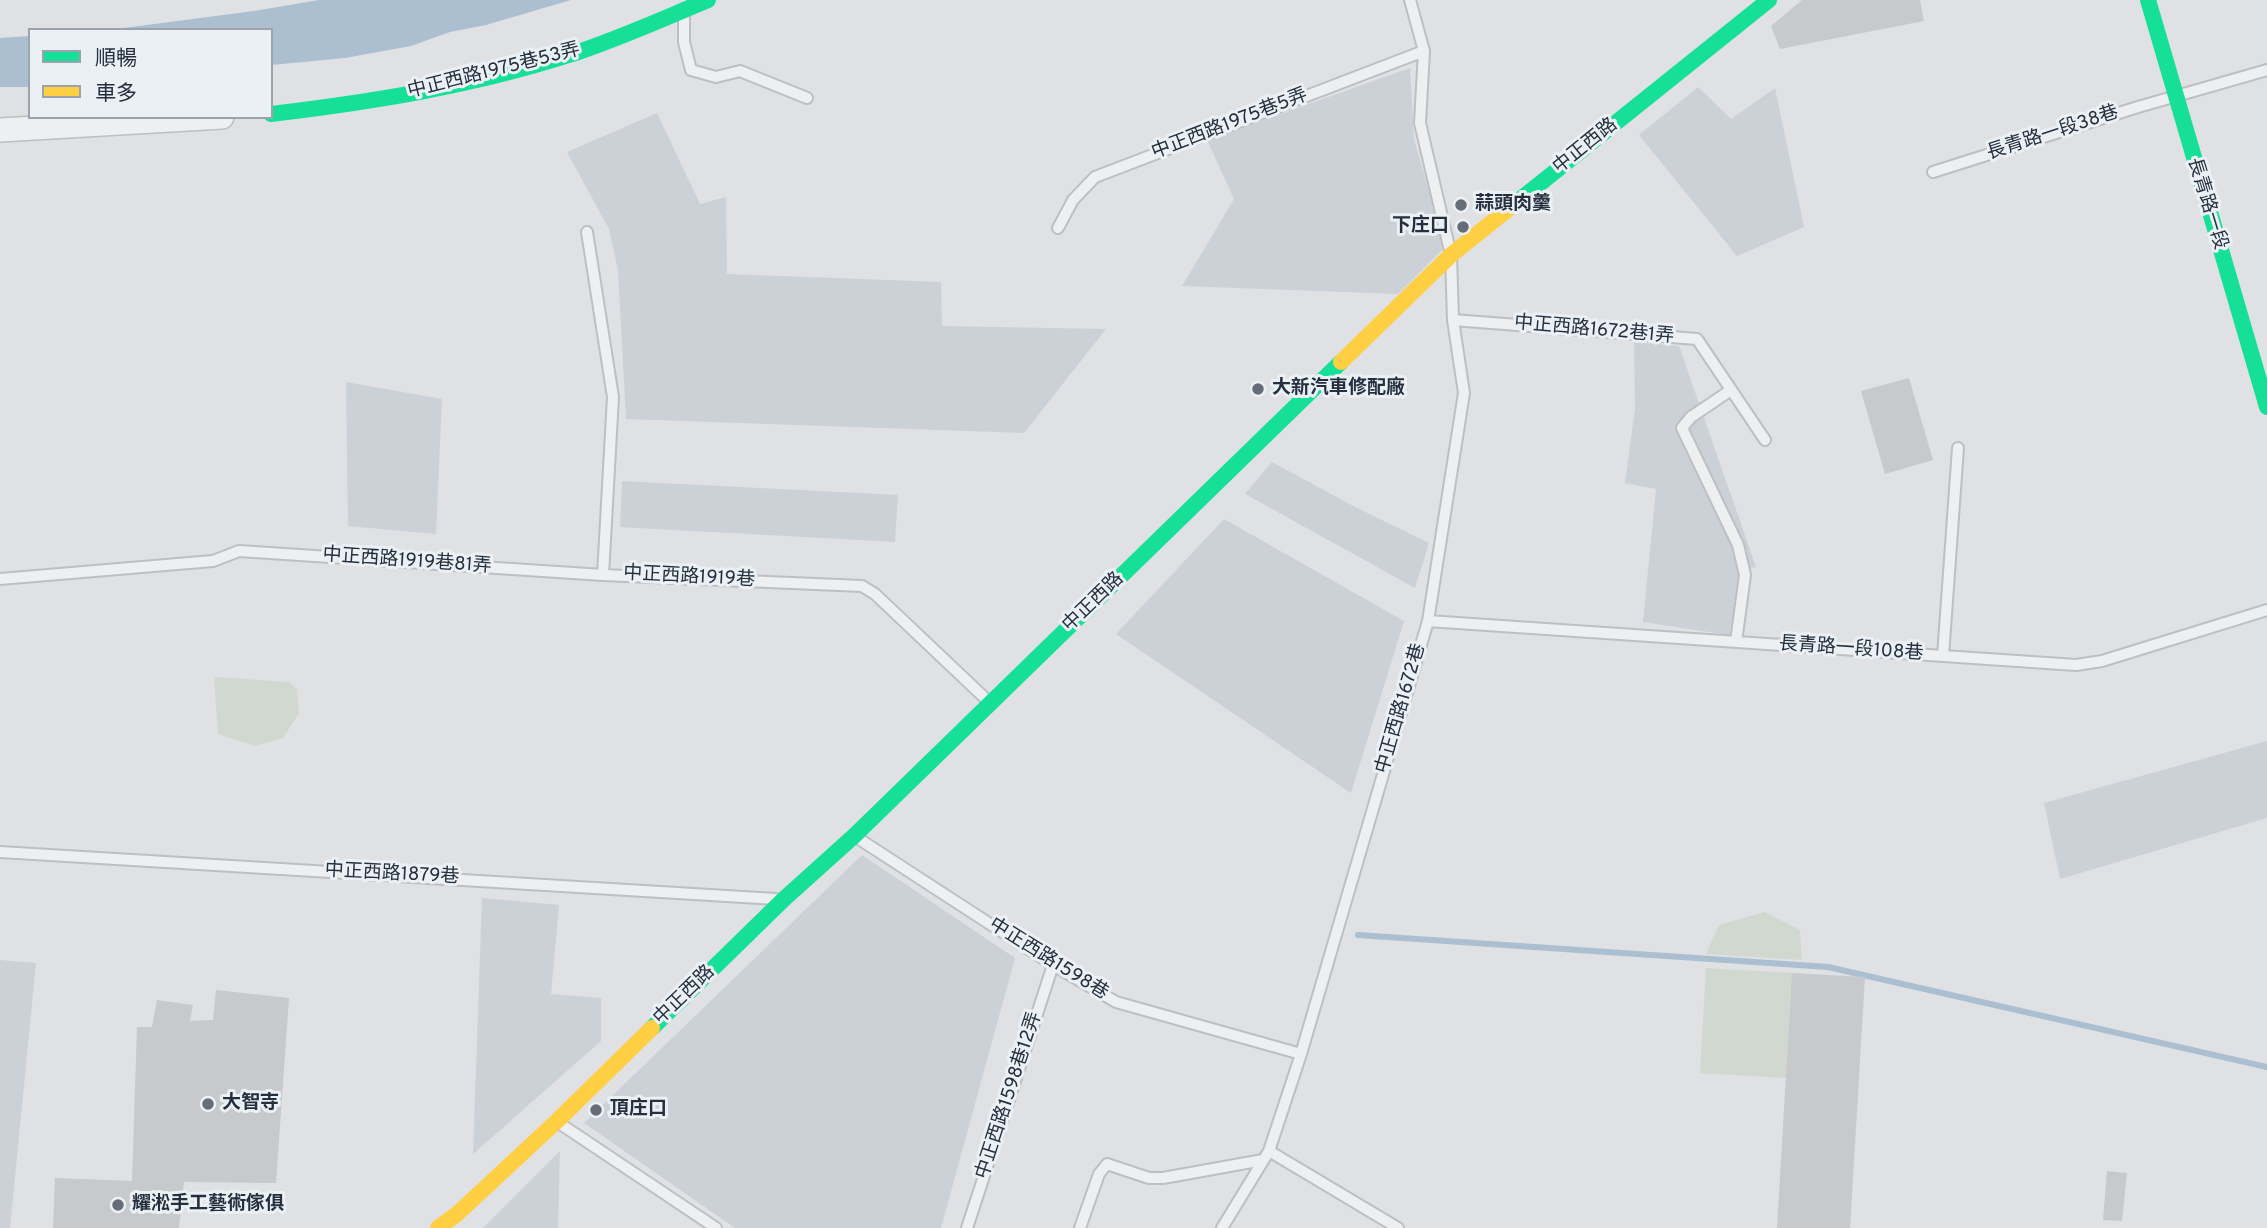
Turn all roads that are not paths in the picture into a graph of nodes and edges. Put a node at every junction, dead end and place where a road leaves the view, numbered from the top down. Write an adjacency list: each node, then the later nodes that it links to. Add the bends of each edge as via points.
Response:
1 (708, 0): 5 (main road, 中正西路1975巷53弄)
2 (1410, 0): 6 (lane, 中正西路1672巷)
3 (1769, 0): 16 (main road, 中正西路)
4 (2148, 0): 8 (main road, 長青路一段)
5 (684, 10): 9 (lane, via 684,42 691,70 716,77 740,71); 10 (main road, 中正西路1975巷53弄, via 569,55 450,87)
6 (1424, 51): 14 (lane, 中正西路1975巷5弄, via 1095,177 1073,200); 16 (lane, 中正西路1672巷, via 1420,123)
7 (2267, 70): 8 (lane, 長青路一段38巷)
8 (2175, 97): 13 (lane, 長青路一段38巷); 19 (main road, 長青路一段)
9 (807, 98)
10 (273, 114)
11 (188, 119): 12 (street)
12 (0, 130)
13 (1933, 172)
14 (1058, 228)
15 (587, 232): 22 (lane, 中正西路1919巷, via 614,397)
16 (1451, 255): 17 (lane, 中正西路1672巷); 28 (main road, 中正西路)
17 (1453, 320): 18 (lane, 中正西路1672巷1弄, via 1697,339); 25 (lane, 中正西路1672巷, via 1464,393)
18 (1731, 390): 20 (lane, 中正西路1672巷1弄); 26 (lane, via 1682,428 1738,545 1745,575)
19 (2267, 407)
20 (1765, 440)
21 (1958, 448): 27 (lane)
22 (603, 575): 23 (lane, 中正西路1919巷81弄, via 239,551 213,561); 28 (lane, 中正西路1919巷, via 862,586)
23 (0, 579)
24 (2267, 610): 27 (lane, 長青路一段108巷, via 2102,662 2076,665)
25 (1428, 621): 26 (lane, 長青路一段108巷); 33 (lane, 中正西路1672巷)
26 (1737, 642): 27 (lane, 長青路一段108巷)
27 (1943, 656)
28 (990, 703): 29 (main road, 中正西路)
29 (854, 836): 31 (main road, 中正西路); 32 (lane, 中正西路1598巷)
30 (0, 852): 31 (lane, 中正西路1879巷)
31 (784, 899): 34 (main road, 中正西路)
32 (1053, 965): 33 (lane, 中正西路1598巷, via 1116,1002); 38 (lane, 中正西路1598巷12弄)
33 (1301, 1054): 35 (lane, 中正西路1672巷)
34 (557, 1121): 36 (main road, 中正西路); 37 (lane)
35 (1266, 1156): 39 (lane, via 1163,1178 1107,1164 1098,1174); 40 (lane, 中正西路1672巷); 41 (lane)
36 (438, 1228)
37 (716, 1228)
38 (967, 1228)
39 (1080, 1228)
40 (1222, 1228)
41 (1398, 1228)

